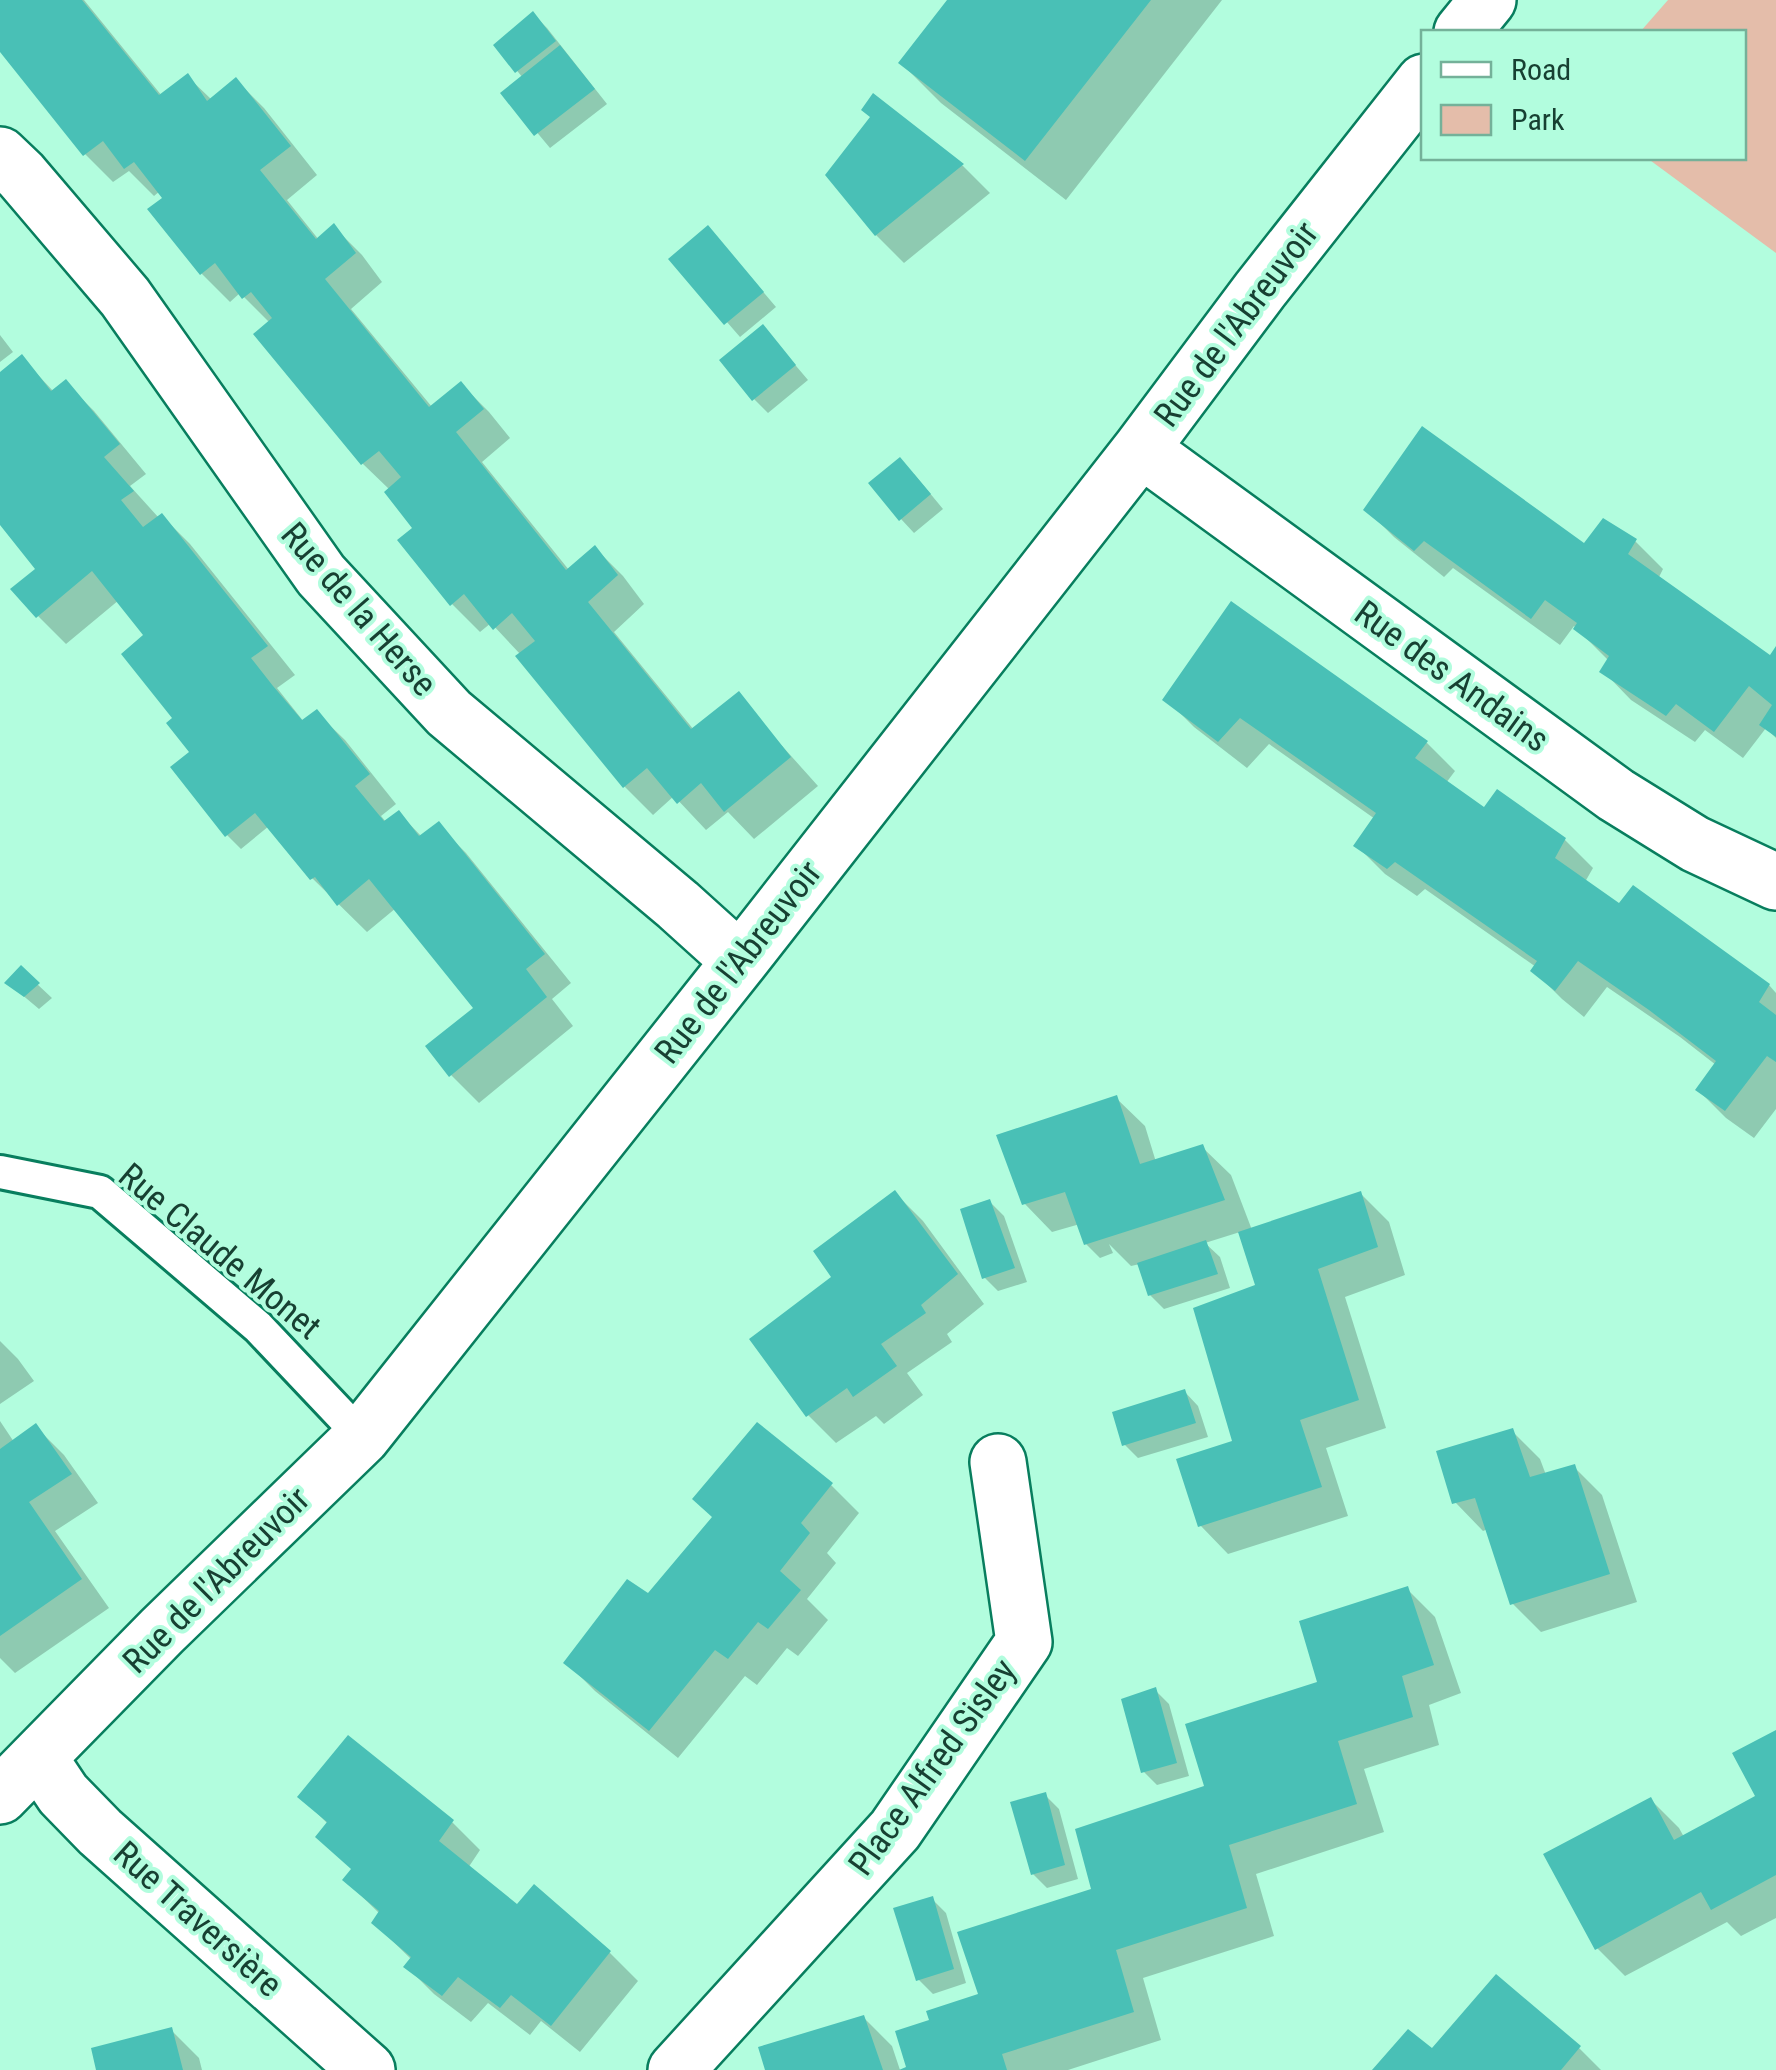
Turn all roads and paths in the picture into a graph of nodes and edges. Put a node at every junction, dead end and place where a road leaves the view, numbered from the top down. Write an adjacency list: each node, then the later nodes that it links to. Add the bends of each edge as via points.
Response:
1 (1488, 0): 2 (street)
2 (1464, 30)
3 (1421, 86): 5 (street, Rue de l'Abreuvoir)
4 (0, 155): 7 (street, Rue de la Herse, via 125,297 321,575 449,713)
5 (1140, 449): 6 (street, Rue des Andains, via 1616,795 1695,844); 7 (street, Rue de l'Abreuvoir)
6 (1776, 882)
7 (740, 961): 9 (street, Rue de l'Abreuvoir)
8 (0, 1172): 9 (lane, Rue Claude Monet, via 100,1192 258,1326)
9 (362, 1437): 11 (street, Rue de l'Abreuvoir)
10 (998, 1462): 14 (street, Place Alfred Sisley, via 1024,1642 895,1830)
11 (39, 1758): 12 (street, Rue de l'Abreuvoir); 13 (street, Rue Traversière, via 100,1832)
12 (0, 1796)
13 (368, 2070)
14 (676, 2070)

